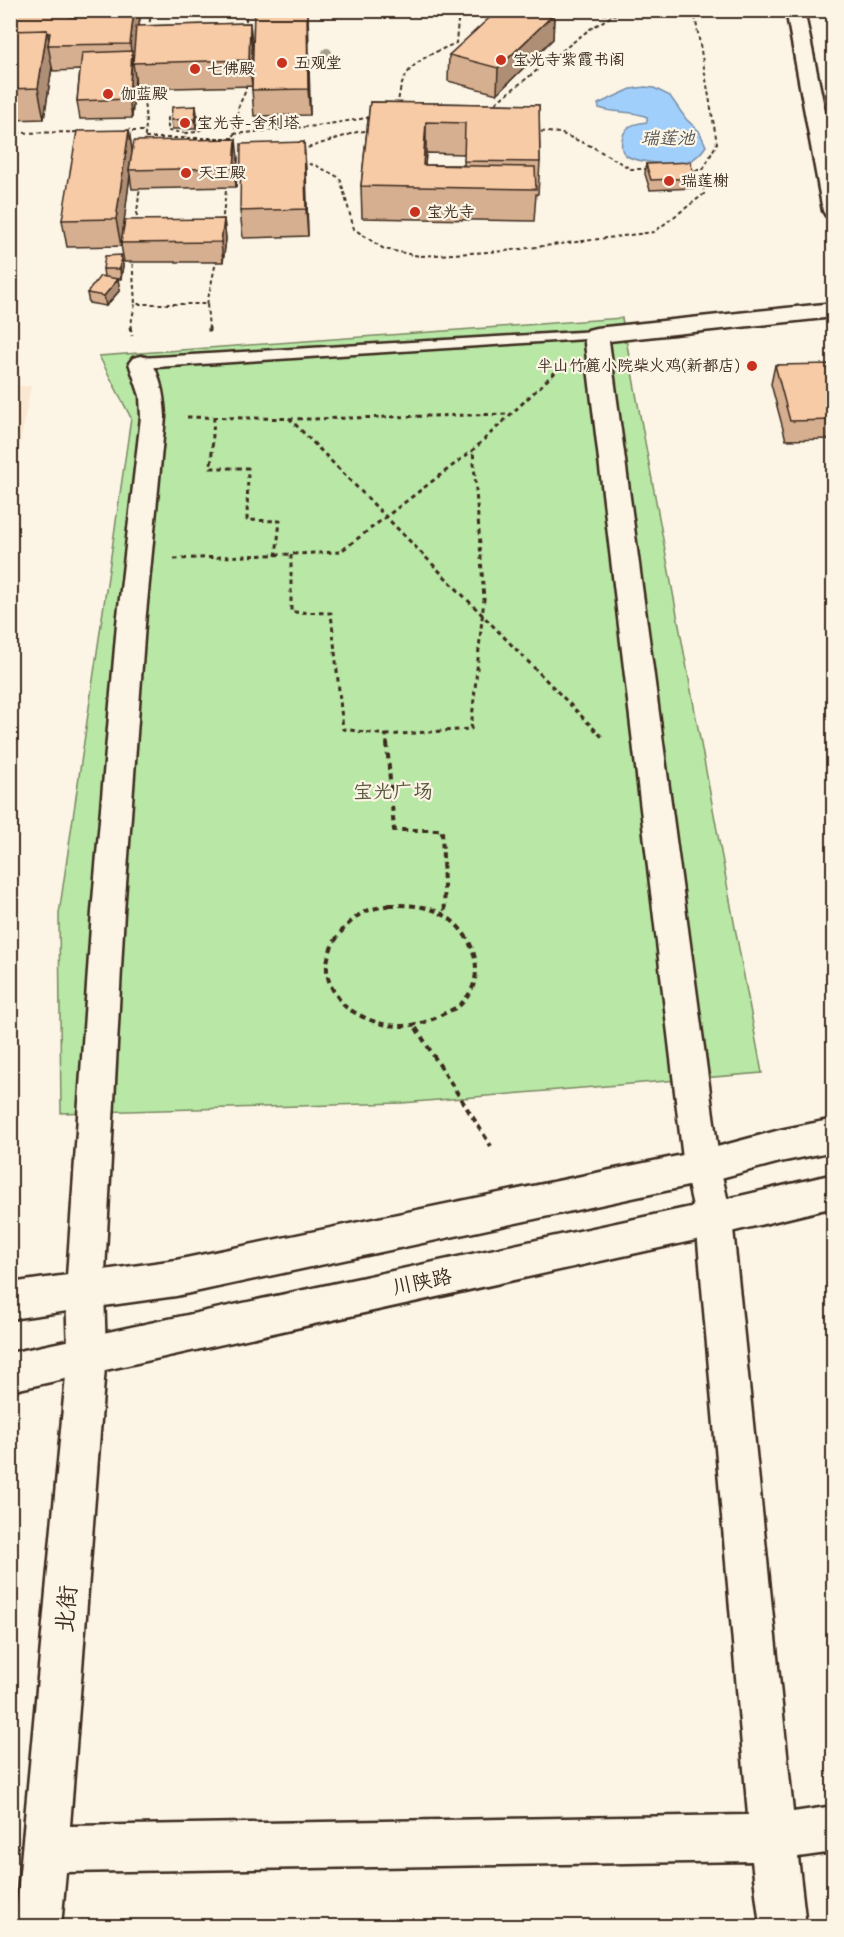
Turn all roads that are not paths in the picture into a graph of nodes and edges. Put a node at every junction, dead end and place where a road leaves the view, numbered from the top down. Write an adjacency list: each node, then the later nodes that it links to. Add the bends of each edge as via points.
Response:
1 (795, 10): 2 (street)
2 (834, 211)
3 (834, 310): 4 (street)
4 (596, 335): 5 (lane); 7 (street)
5 (141, 363): 10 (street, 北街, via 152,396 153,417 108,912)
6 (834, 1135): 7 (street)
7 (702, 1167): 9 (street); 10 (street, via 176,1278)
8 (834, 1190): 9 (street, 川陕路)
9 (714, 1219): 12 (street, 川陕路); 15 (street)
10 (85, 1291): 11 (street); 12 (street, 北街)
11 (10, 1301)
12 (87, 1354): 13 (street, 川陕路); 16 (street, 北街)
13 (10, 1372)
14 (834, 1830): 15 (street)
15 (773, 1838): 16 (street); 18 (street)
16 (46, 1850): 17 (street, 北街)
17 (38, 1926)
18 (783, 1926)

